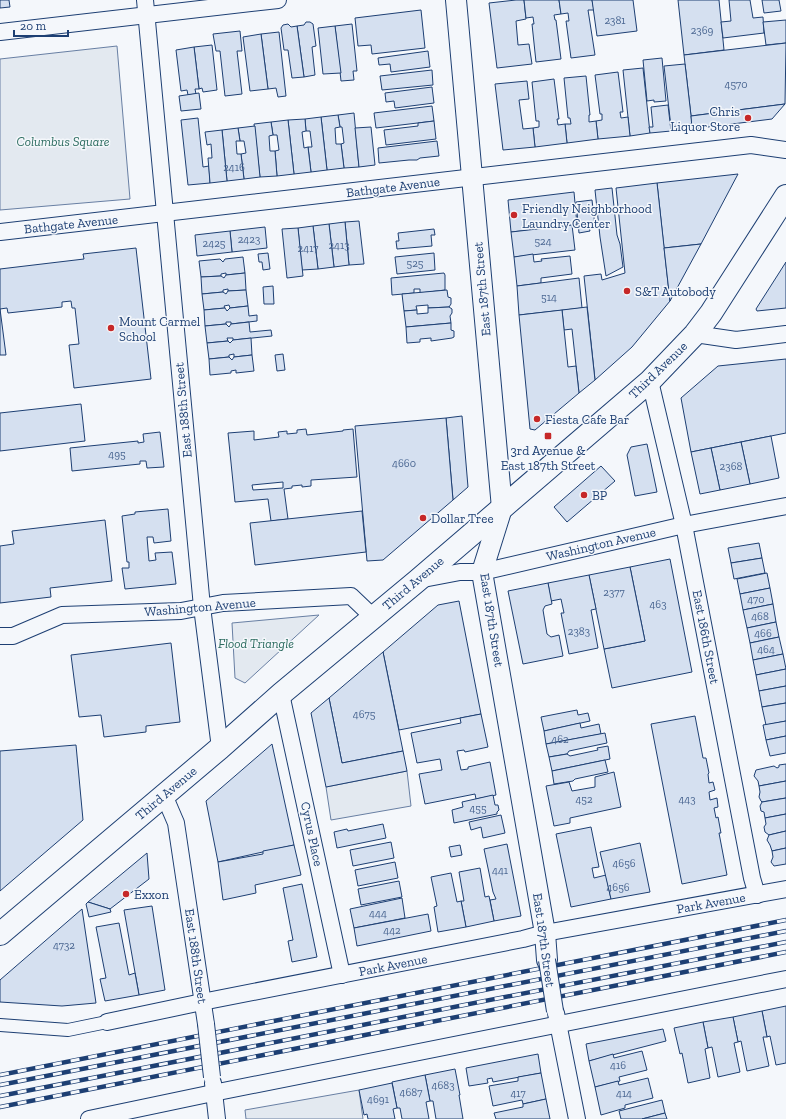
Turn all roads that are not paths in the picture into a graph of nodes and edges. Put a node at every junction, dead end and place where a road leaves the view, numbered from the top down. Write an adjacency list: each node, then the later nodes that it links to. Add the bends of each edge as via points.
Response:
1 (278, 0): 3 (street)
2 (456, 0): 6 (street, East 187th Street)
3 (146, 8): 4 (street); 8 (street, East 188th Street)
4 (0, 32)
5 (786, 150): 6 (street, Bathgate Avenue, via 751,145)
6 (472, 178): 8 (street, Bathgate Avenue); 14 (street, East 187th Street)
7 (786, 196): 10 (main road, Third Avenue)
8 (165, 213): 9 (street, Bathgate Avenue); 18 (street, East 188th Street)
9 (0, 232)
10 (695, 334): 11 (street, via 736,340); 12 (main road, Third Avenue)
11 (786, 334)
12 (650, 381): 14 (main road, Third Avenue); 15 (street, East 186th Street)
13 (786, 506): 15 (street, Washington Avenue)
14 (502, 508): 16 (street, East 187th Street); 17 (main road, Third Avenue)
15 (684, 525): 16 (street, Washington Avenue); 25 (street, East 186th Street)
16 (482, 572): 17 (street, Washington Avenue, via 460,572); 26 (street, East 187th Street)
17 (417, 581): 19 (main road, Third Avenue)
18 (202, 607): 19 (street, Washington Avenue, via 223,603 351,596); 20 (street, Washington Avenue, via 181,611 62,615 13,636); 22 (street, East 188th Street)
19 (373, 617): 21 (main road, Third Avenue)
20 (0, 636)
21 (282, 694): 22 (main road, Third Avenue); 29 (street, Cyrus Place)
22 (220, 748): 23 (main road, Third Avenue)
23 (164, 795): 27 (main road, Third Avenue); 31 (street, East 188th Street, via 176,823)
24 (786, 889): 25 (street, Park Avenue)
25 (757, 895): 26 (street, Park Avenue)
26 (545, 933): 28 (street, East 187th Street); 29 (street, Park Avenue)
27 (0, 934)
28 (547, 960): 32 (street, East 187th Street, bridge)
29 (342, 975): 31 (street, Park Avenue)
30 (786, 979): 32 (street)
31 (202, 1002): 33 (street, Park Avenue); 35 (street, East 188th Street, bridge)
32 (557, 1017): 35 (street); 38 (street, East 187th Street)
33 (107, 1022): 34 (street, Park Avenue, via 68,1030)
34 (0, 1025)
35 (213, 1085): 36 (street); 37 (street, East 188th Street)
36 (89, 1119)
37 (217, 1119)
38 (577, 1119)

